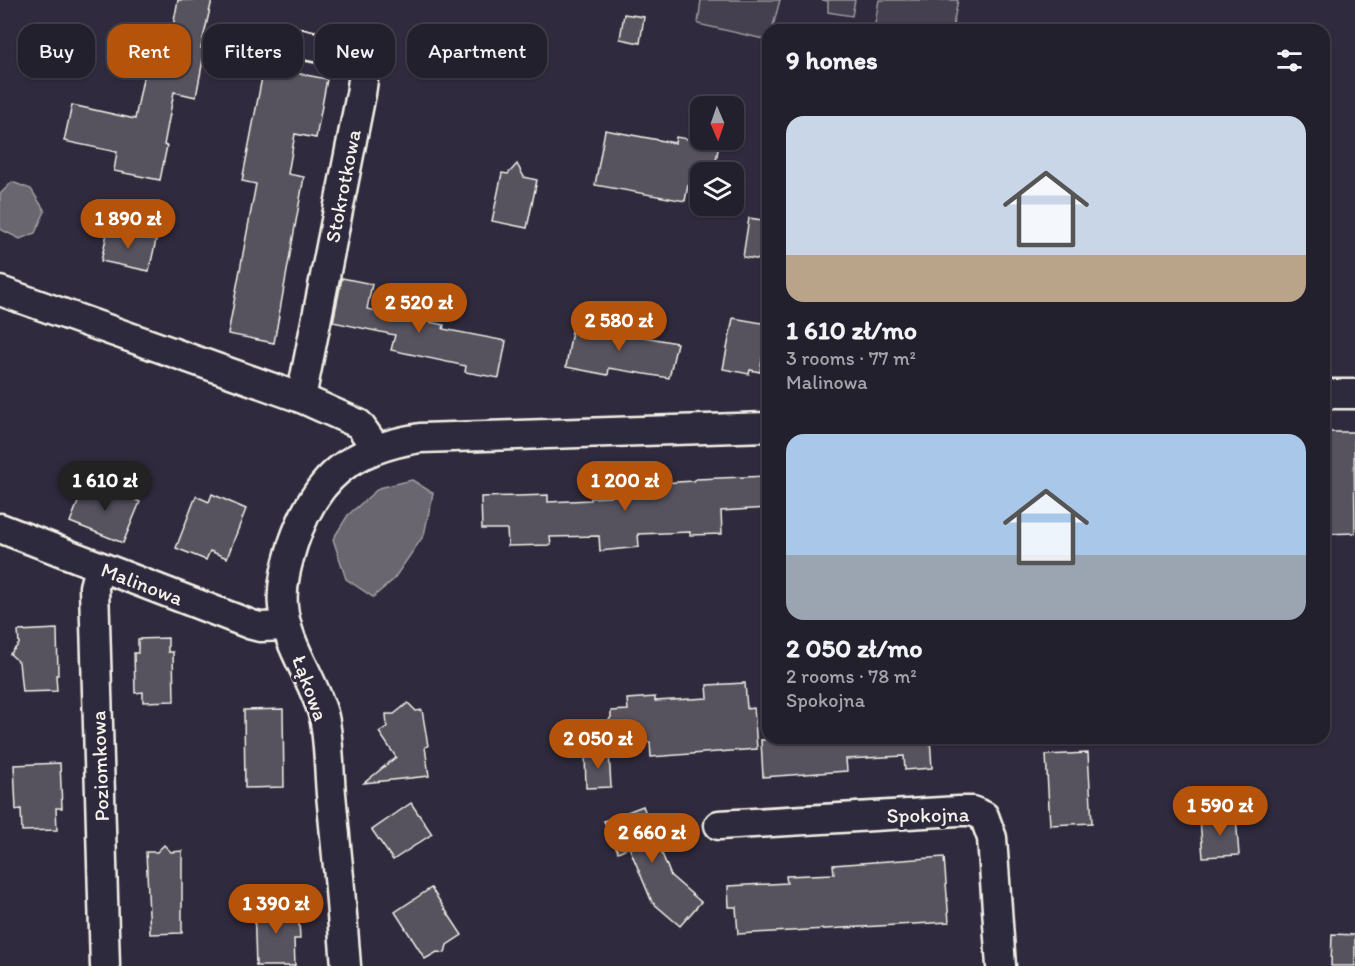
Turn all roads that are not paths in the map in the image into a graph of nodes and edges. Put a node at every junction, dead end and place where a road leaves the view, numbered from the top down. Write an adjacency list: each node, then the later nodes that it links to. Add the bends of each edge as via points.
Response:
1 (303, 44): 5 (street, Stokrotkowa, via 348,54 365,66)
2 (0, 291): 5 (street)
3 (1330, 394): 4 (street)
4 (1355, 394)
5 (301, 398): 7 (street, via 359,424)
6 (762, 427): 7 (street, Łąkowa, via 420,438)
7 (376, 447): 10 (street, Łąkowa, via 333,474 310,504 285,573 283,607)
8 (0, 528): 9 (street, Malinowa)
9 (99, 568): 10 (street, Malinowa, via 252,625); 12 (street, Poziomkowa, via 94,587)
10 (287, 626): 13 (street, Łąkowa, via 324,718)
11 (719, 825): 14 (street, Spokojna, via 959,811 984,816 992,838)
12 (105, 966)
13 (346, 966)
14 (1001, 966)

